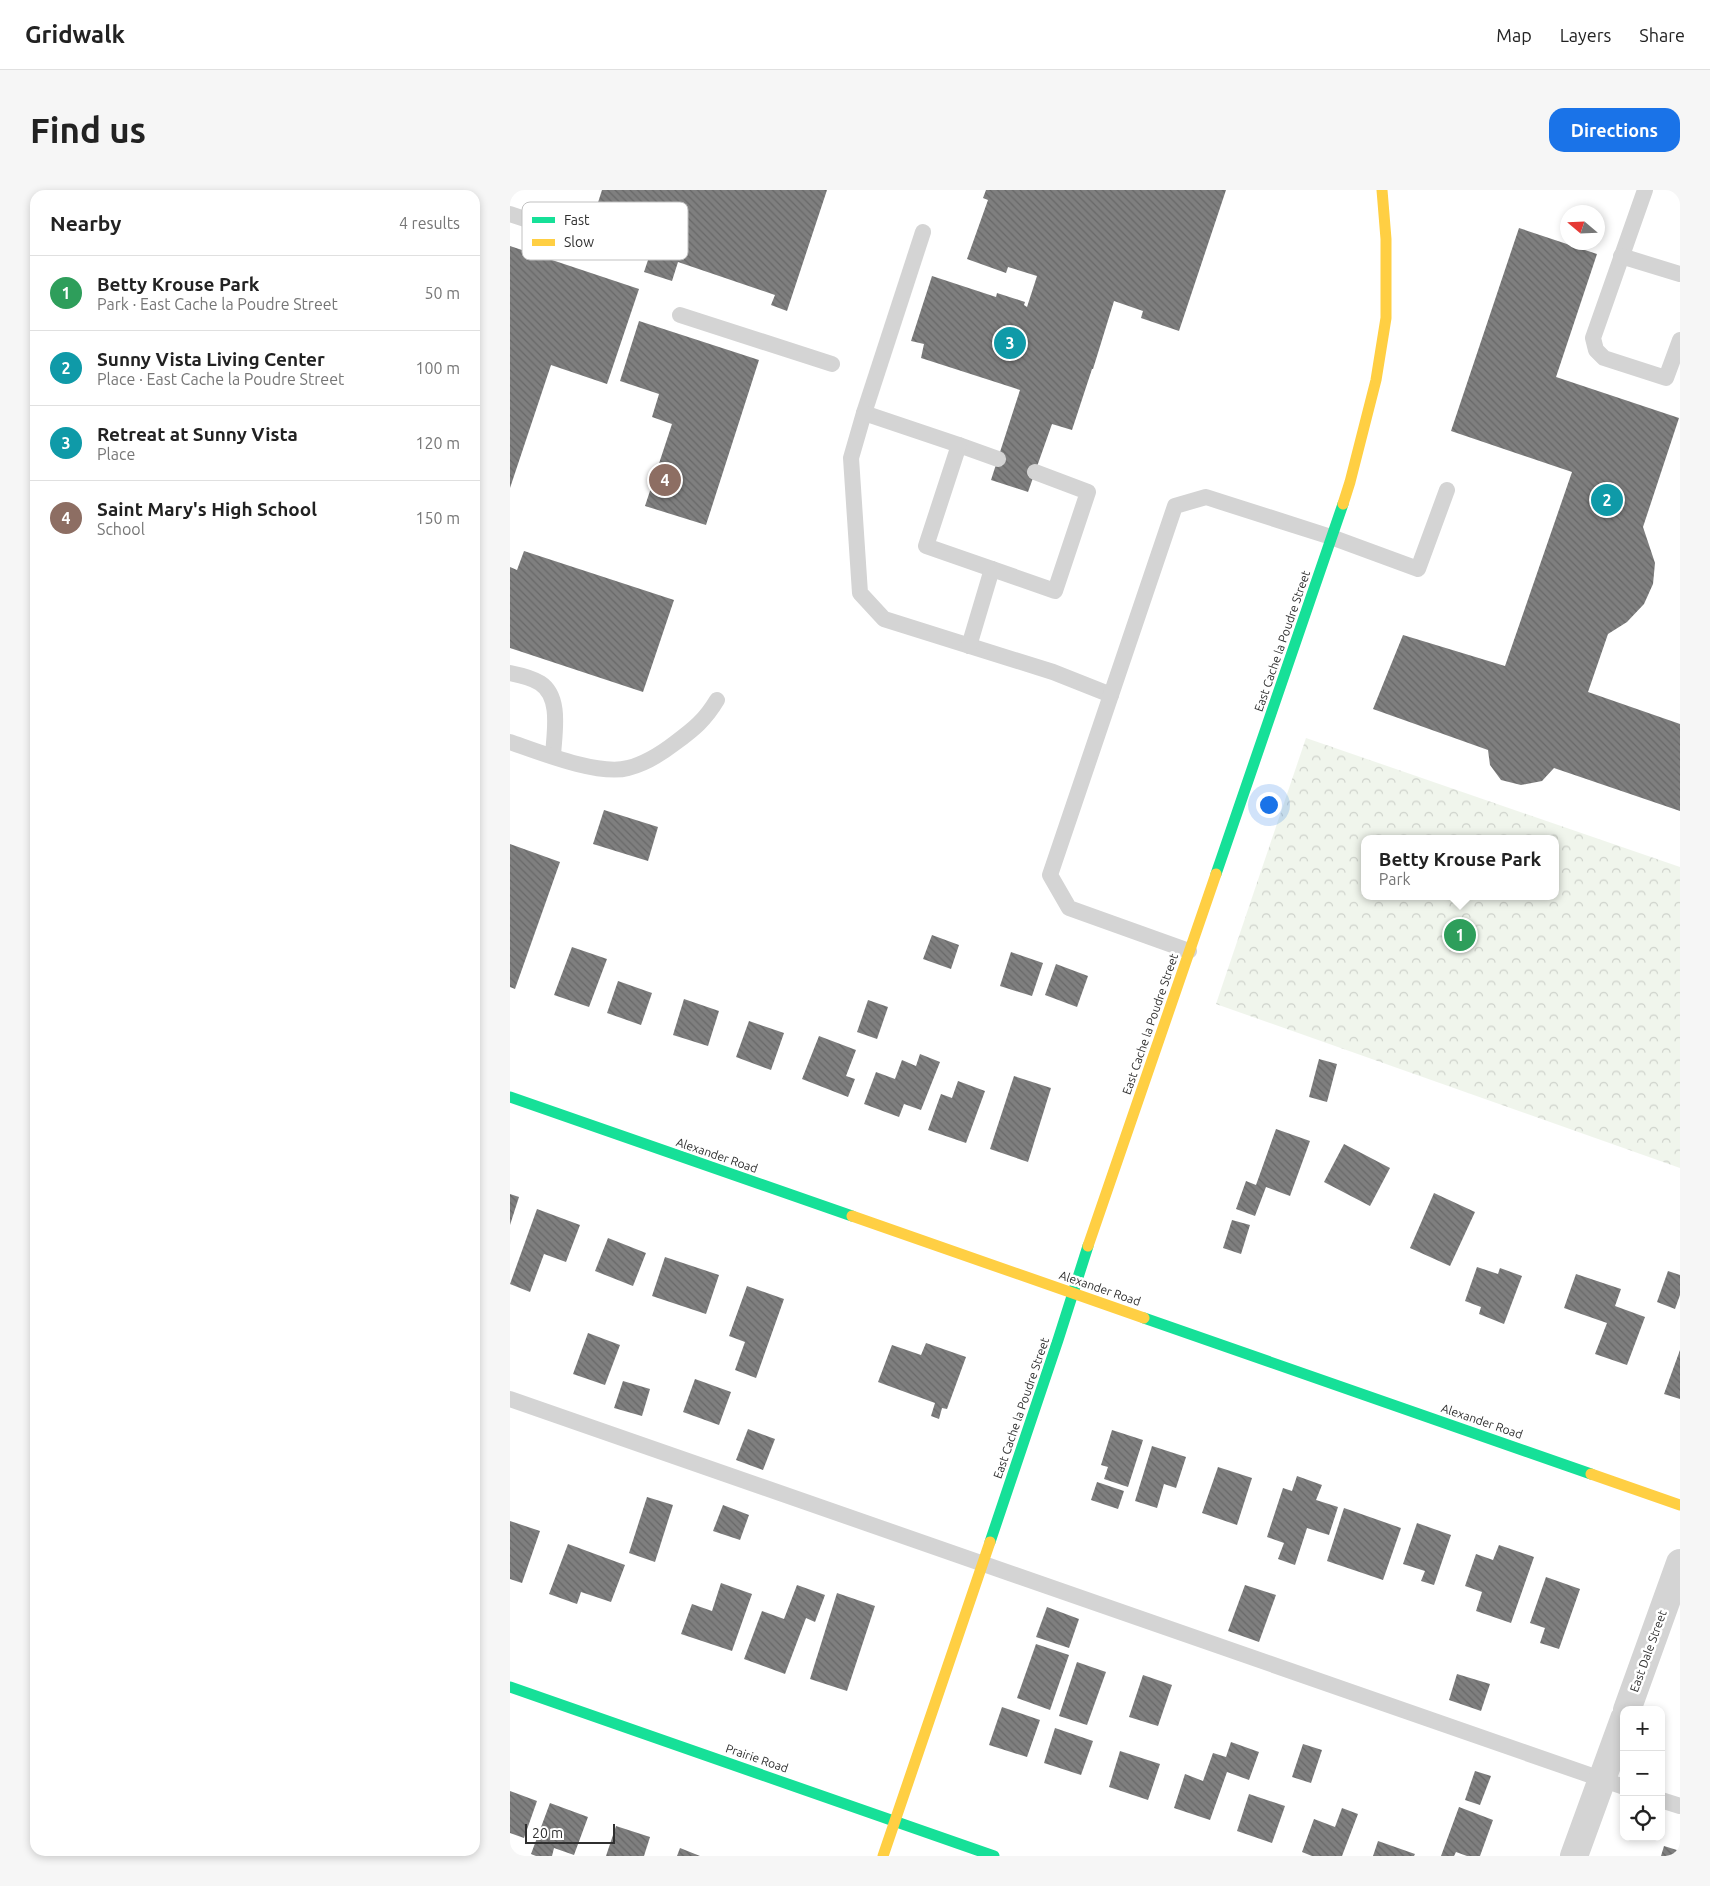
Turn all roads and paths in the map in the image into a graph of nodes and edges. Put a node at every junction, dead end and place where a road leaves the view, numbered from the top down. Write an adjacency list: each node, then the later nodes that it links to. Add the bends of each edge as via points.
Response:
1 (1382, 190): 16 (street, East Cache la Poudre Street, via 1386,318 1363,437)
2 (1645, 190): 6 (lane)
3 (510, 214): 4 (lane)
4 (522, 218)
5 (923, 232): 11 (lane)
6 (1621, 256): 7 (lane); 9 (lane, via 1593,338 1596,350 1604,358 1666,378)
7 (1680, 274)
8 (680, 315): 10 (lane)
9 (1680, 340)
10 (832, 364)
11 (864, 413): 12 (lane); 18 (lane, via 851,458 860,593 884,619)
12 (959, 445): 13 (lane); 17 (lane, via 926,546)
13 (998, 459)
14 (1035, 472): 17 (lane, via 1088,492 1055,591)
15 (1447, 490): 16 (lane, via 1418,569)
16 (1331, 537): 20 (lane, via 1206,497 1175,506); 24 (street, East Cache la Poudre Street)
17 (992, 569): 18 (lane)
18 (969, 646): 20 (lane, via 1053,672)
19 (510, 673): 23 (lane, via 542,683 553,698)
20 (1111, 695): 24 (lane, via 1050,875 1069,908)
21 (717, 700): 23 (lane, via 706,718 678,741 663,752 627,768 599,768)
22 (510, 742): 23 (lane)
23 (553, 756)
24 (1189, 951): 26 (street, East Cache la Poudre Street)
25 (510, 1097): 26 (street, Alexander Road)
26 (1074, 1294): 28 (street, Alexander Road); 30 (street, East Cache la Poudre Street)
27 (510, 1399): 30 (lane)
28 (1680, 1505)
29 (1680, 1563): 32 (street, East Dale Street)
30 (982, 1565): 34 (lane); 37 (street, East Cache la Poudre Street)
31 (510, 1687): 37 (street, Prairie Road)
32 (1628, 1706)
33 (1620, 1742): 34 (street)
34 (1613, 1783): 40 (street)
35 (1665, 1801): 36 (lane)
36 (1680, 1806)
37 (896, 1821): 38 (street, East Cache la Poudre Street); 39 (street, Prairie Road)
38 (884, 1856)
39 (994, 1856)
40 (1574, 1856)

